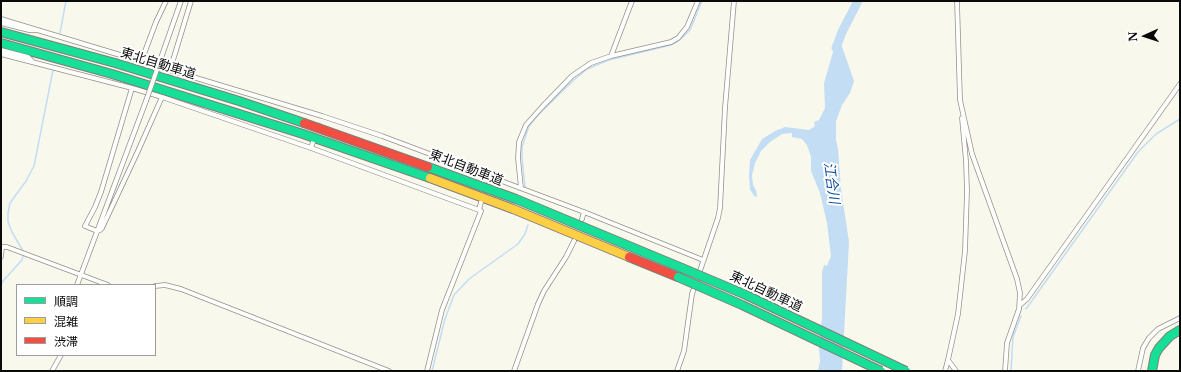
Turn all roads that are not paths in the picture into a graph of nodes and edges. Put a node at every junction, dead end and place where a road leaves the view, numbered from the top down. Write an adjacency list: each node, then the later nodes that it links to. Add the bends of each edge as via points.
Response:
1 (166, 1): 16 (street)
2 (181, 1): 34 (street, bridge)
3 (191, 1): 18 (street)
4 (632, 1): 15 (street)
5 (698, 1): 15 (street, via 687,27 671,42)
6 (734, 1): 37 (street, via 720,208)
7 (957, 1): 22 (street)
8 (1, 19): 10 (street)
9 (1, 23): 10 (street)
10 (40, 30): 16 (street)
11 (1, 32): 54 (highway, 東北自動車道, bridge, via 239,101 436,169 516,199 746,295)
12 (1, 43): 53 (highway, 東北自動車道, bridge, via 112,74 310,136 432,178 678,277)
13 (1, 50): 17 (street, via 28,57)
14 (1, 54): 17 (street)
15 (611, 56): 29 (street, via 591,63 572,76 526,125 518,150)
16 (141, 62): 18 (street)
17 (33, 63): 20 (street)
18 (170, 70): 23 (street)
19 (1180, 84): 42 (street, via 1027,299)
20 (132, 88): 21 (street); 34 (street, via 101,192 86,226)
21 (162, 97): 26 (street); 34 (street, via 102,228)
22 (960, 100): 42 (street, via 972,154 1017,278); 47 (street, via 966,161 966,219 962,287)
23 (322, 116): 24 (street); 27 (street)
24 (320, 122)
25 (313, 142): 26 (street)
26 (311, 148): 31 (street)
27 (490, 176): 28 (street); 29 (street)
28 (488, 181)
29 (521, 188): 32 (street)
30 (481, 202): 31 (street)
31 (479, 210): 50 (street, via 481,211 442,310)
32 (584, 212): 33 (street); 37 (street)
33 (582, 219)
34 (97, 231): 38 (street)
35 (574, 241): 51 (street, via 544,291)
36 (1, 257): 38 (street, via 2,247 7,247)
37 (703, 260): 52 (street, via 692,294 684,351)
38 (80, 274): 39 (street); 40 (street)
39 (77, 284)
40 (105, 284)
41 (156, 286): 49 (street, via 165,285 180,289)
42 (1020, 305): 57 (street, via 1007,343)
43 (1180, 318): 58 (street, via 1158,329 1149,338 1142,348)
44 (1180, 330): 59 (highway, via 1159,348)
45 (1180, 336): 60 (highway, via 1164,350)
46 (60, 356): 48 (street)
47 (948, 360): 55 (street); 56 (street)
48 (52, 371)
49 (389, 371)
50 (428, 371)
51 (514, 371)
52 (677, 371)
53 (881, 371)
54 (906, 371)
55 (945, 371)
56 (956, 371)
57 (1006, 371)
58 (1138, 371)
59 (1152, 371)
60 (1158, 371)

